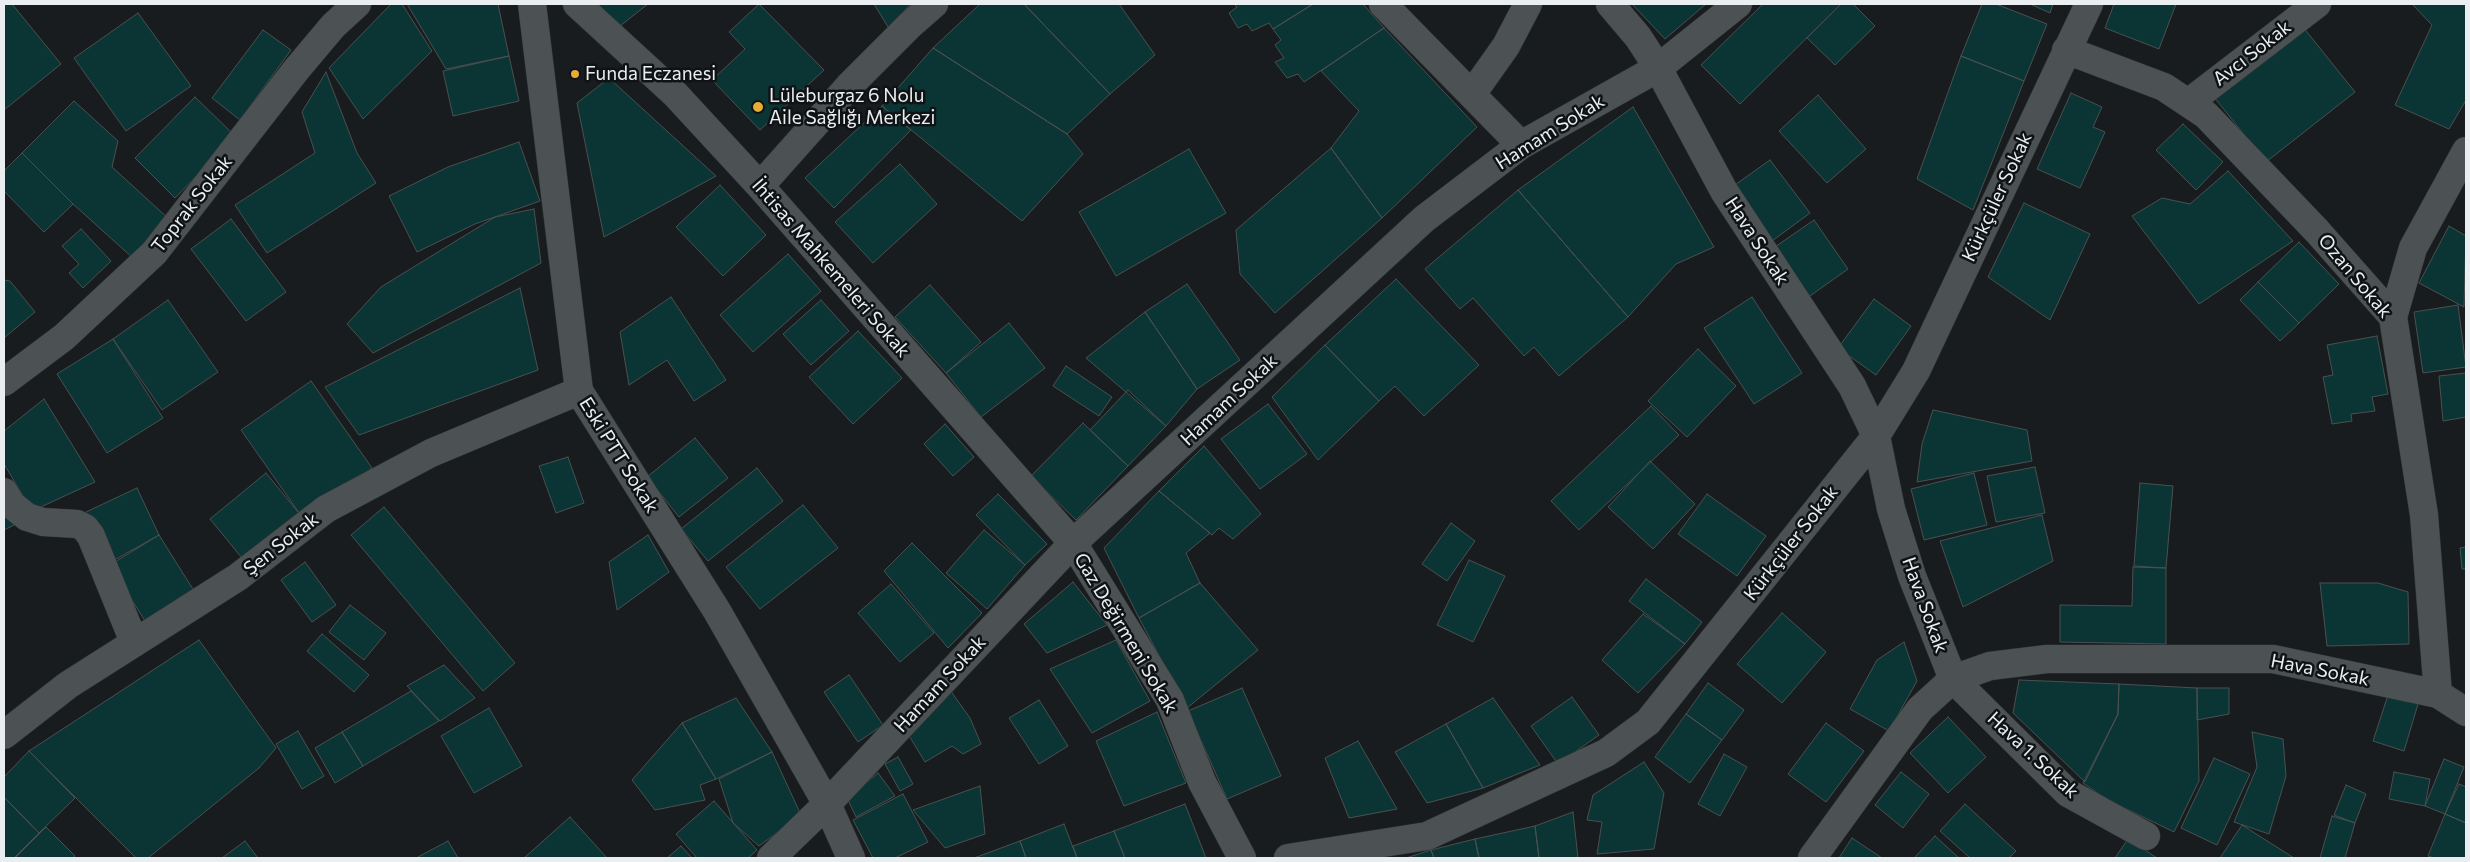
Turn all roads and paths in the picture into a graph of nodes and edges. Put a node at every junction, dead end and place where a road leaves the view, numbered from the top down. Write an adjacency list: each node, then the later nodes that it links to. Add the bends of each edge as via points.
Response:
1 (357, 4): 19 (street, Toprak Sokak, via 333,26 296,70 154,253 64,337)
2 (532, 4): 20 (street, Eski PTT Sokak)
3 (577, 4): 17 (street, İhtisas Mahkemeleri Sokak, via 675,94)
4 (934, 4): 17 (street, via 850,85)
5 (1383, 4): 13 (street)
6 (1528, 4): 13 (street, via 1506,46)
7 (1610, 4): 12 (street, Hava Sokak, via 1638,36)
8 (1738, 4): 12 (street, Hamam Sokak)
9 (2089, 4): 11 (street, Kürkçüler Sokak)
10 (2317, 4): 14 (street, Avcı Sokak)
11 (2066, 50): 14 (street, Ozan Sokak, via 2164,87); 21 (street, Kürkçüler Sokak, via 1916,371)
12 (1658, 68): 15 (street, Hamam Sokak); 21 (street, Hava Sokak, via 1724,191 1852,386)
13 (1472, 94): 15 (street)
14 (2188, 103): 18 (street, Ozan Sokak, via 2206,114)
15 (1521, 145): 23 (street, Hamam Sokak, via 1424,219)
16 (2466, 151): 18 (street, via 2413,248)
17 (760, 186): 23 (street, İhtisas Mahkemeleri Sokak)
18 (2394, 317): 26 (street, Ozan Sokak, via 2424,515)
19 (4, 382)
20 (579, 391): 24 (street, Şen Sokak, via 431,453 326,509 238,577); 29 (street, Eski PTT Sokak, via 717,611)
21 (1876, 436): 25 (street, Hava Sokak, via 1894,517 1912,576); 34 (street, Kürkçüler Sokak, via 1648,722 1606,753 1427,836)
22 (4, 492): 24 (street, via 12,505 27,518 85,528)
23 (1073, 544): 29 (street, Hamam Sokak); 33 (street, Gaz Değirmeni Sokak, via 1170,700 1202,782)
24 (134, 642): 28 (street, Şen Sokak, via 68,684)
25 (1952, 679): 26 (street, Hava Sokak, via 1990,666 2047,659 2273,659); 30 (street, Hava 1. Sokak, via 2068,793); 35 (street, via 1920,709)
26 (2438, 694): 27 (street, Hava Sokak)
27 (2466, 712)
28 (4, 735)
29 (827, 804): 31 (street, Hamam Sokak); 32 (street, Eski PTT Sokak)
30 (2146, 836)
31 (771, 858)
32 (851, 858)
33 (1242, 858)
34 (1288, 858)
35 (1812, 858)

